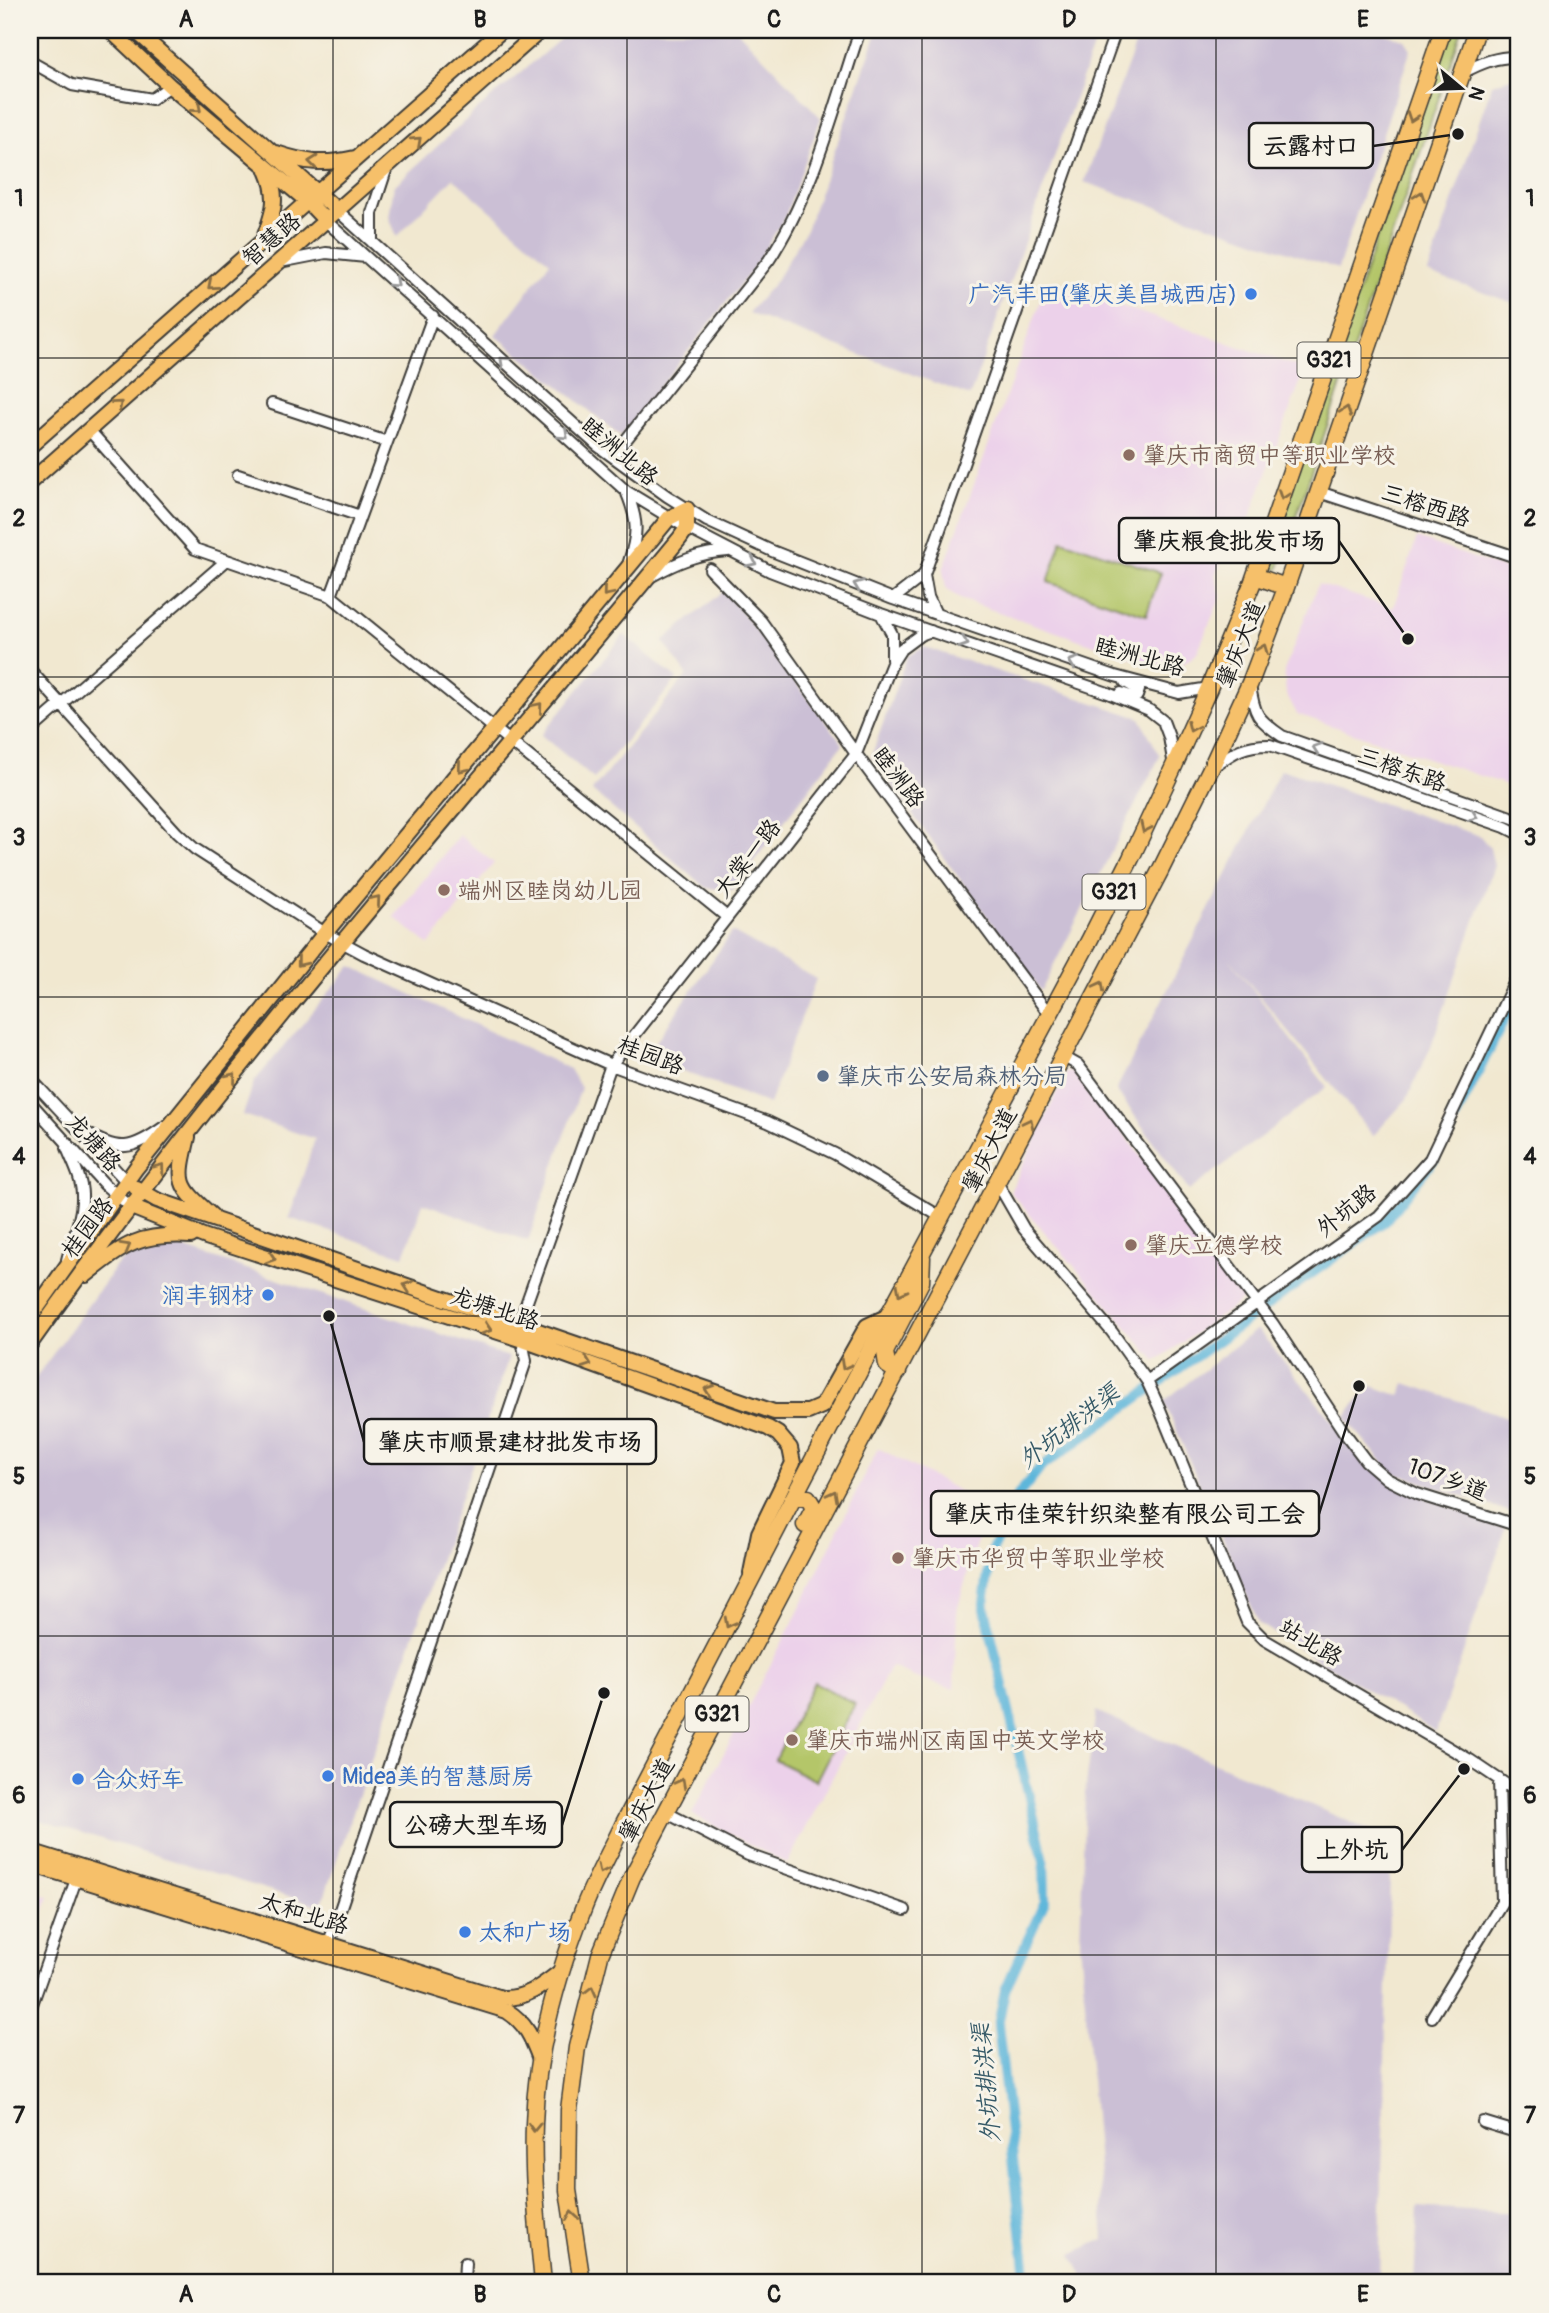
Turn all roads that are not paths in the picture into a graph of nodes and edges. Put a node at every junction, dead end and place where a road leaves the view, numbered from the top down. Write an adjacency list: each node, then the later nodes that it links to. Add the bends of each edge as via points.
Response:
1 (110, 30): 14 (main road, 睦洲北路)
2 (135, 30): 15 (main road, 睦洲北路)
3 (502, 30): 16 (main road, 智慧路)
4 (541, 30): 18 (main road, 智慧路, one-way to 4)
5 (860, 30): 31 (street, via 809,181 786,234)
6 (1116, 30): 45 (street)
7 (1443, 30): 46 (highway, G321, one-way to 46)
8 (1477, 30): 13 (highway, 肇庆大道 / G321)
9 (1509, 30): 10 (street)
10 (1519, 37)
11 (1519, 57): 13 (street, via 1502,57)
12 (30, 58): 14 (street, via 72,85 152,99)
13 (1462, 73): 35 (highway, 肇庆大道 / G321, one-way to 13)
14 (170, 86): 17 (main road, 睦洲北路, one-way to 17)
15 (271, 151): 16 (main road, one-way to 15, via 316,164); 19 (main road, 睦洲北路)
16 (356, 158): 19 (main road, 智慧路)
17 (265, 166): 19 (main road, 睦洲北路); 22 (main road, via 275,201)
18 (387, 167): 20 (main road, 智慧路); 23 (street, via 372,213)
19 (312, 197): 20 (main road, 睦洲北路); 21 (main road, 睦洲北路); 22 (main road, 智慧路)
20 (338, 211): 21 (main road, 智慧路); 23 (street, 睦洲北路)
21 (326, 221): 24 (street, 睦洲北路); 25 (main road, 智慧路)
22 (263, 240): 30 (main road, 智慧路, one-way to 30)
23 (372, 242): 31 (street, 睦洲北路, one-way to 23)
24 (366, 257): 25 (street, via 326,253); 26 (street, 睦洲北路, one-way to 26)
25 (280, 262): 28 (main road, 智慧路, one-way to 25)
26 (433, 316): 29 (street); 34 (street, 睦洲北路, one-way to 34)
27 (272, 404): 29 (street)
28 (89, 430): 33 (main road, 智慧路); 42 (street, via 195,549)
29 (387, 442): 37 (street)
30 (30, 446)
31 (613, 456): 36 (street, 睦洲北路)
32 (238, 475): 37 (street)
33 (30, 482)
34 (626, 491): 38 (street, 睦洲北路); 43 (street, via 637,521)
35 (1319, 492): 41 (street, 三榕西路); 48 (highway, 肇庆大道 / G321)
36 (687, 509): 38 (main road); 39 (main road); 50 (street, 睦洲北路, one-way to 36, via 772,551)
37 (360, 516): 49 (street)
38 (670, 518): 39 (street, 睦洲北路); 43 (main road)
39 (687, 528): 40 (street, 睦洲北路); 47 (main road, 桂园路)
40 (730, 551): 47 (street, via 696,555); 51 (street, 睦洲北路, one-way to 51)
41 (1519, 558)
42 (227, 560): 49 (street); 60 (street)
43 (627, 568): 61 (main road, one-way to 61)
44 (710, 569): 64 (street, 睦洲路, via 761,621)
45 (924, 575): 50 (street); 52 (street)
46 (1255, 576): 48 (highway); 58 (highway, G321)
47 (646, 579): 63 (main road, 桂园路, one-way to 47)
48 (1286, 587): 57 (highway, 肇庆大道 / G321, one-way to 48)
49 (331, 596): 61 (street)
50 (892, 599): 52 (street, 睦洲北路)
51 (881, 614): 53 (street, 睦洲北路); 54 (street, via 892,634)
52 (936, 614): 56 (street, 睦洲北路, one-way to 52)
53 (931, 631): 54 (street, via 911,640); 59 (street, 睦洲北路, one-way to 59)
54 (892, 663): 64 (street, 大棠一路)
55 (30, 670): 60 (street, 桂园路)
56 (1115, 676): 58 (street, 睦洲北路, via 1179,693); 59 (street, via 1139,690 1137,696)
57 (1250, 684): 66 (highway, 肇庆大道 / G321); 67 (street, 三榕东路, one-way to 57, via 1282,736 1253,708)
58 (1209, 688): 65 (highway, G321, one-way to 65)
59 (1108, 693): 65 (street, 睦洲北路, via 1163,721)
60 (60, 703): 62 (street); 70 (street, 桂园路, via 195,849)
61 (495, 728): 63 (street); 70 (main road, one-way to 70)
62 (30, 730)
63 (510, 741): 69 (street); 71 (main road, 桂园路, one-way to 63)
64 (856, 754): 69 (street, 大棠一路); 73 (street, 睦洲路)
65 (1174, 766): 73 (highway, G321, one-way to 73)
66 (1211, 768): 68 (street, 三榕东路, one-way to 68, via 1236,750 1270,745); 74 (highway, 肇庆大道 / G321, one-way to 66)
67 (1519, 820)
68 (1519, 834)
69 (727, 917): 75 (street, 大棠一路)
70 (325, 933): 71 (street, 桂园路); 78 (main road, one-way to 78)
71 (341, 942): 75 (street, 桂园路); 80 (main road, 桂园路, one-way to 71)
72 (1519, 973): 93 (street, 外坑路, via 1430,1158 1379,1216)
73 (1049, 1014): 87 (highway, 肇庆大道 / G321)
74 (1062, 1056): 83 (highway, 肇庆大道 / G321, one-way to 74); 93 (street, 107乡道, via 1078,1065)
75 (611, 1065): 87 (street, 桂园路, via 768,1122 835,1154); 96 (street, 大棠一路)
76 (30, 1077): 79 (street)
77 (30, 1102): 81 (street, 龙塘路)
78 (175, 1119): 79 (street, via 146,1140 123,1147 101,1142); 82 (main road)
79 (72, 1124): 82 (street)
80 (189, 1130): 84 (main road, 桂园路, one-way to 80); 88 (main road, via 181,1184)
81 (63, 1139): 85 (street, 龙塘路); 91 (street, via 82,1195)
82 (126, 1181): 84 (main road, 龙塘北路); 85 (main road)
83 (998, 1184): 99 (highway, 肇庆大道 / G321); 100 (street, via 1024,1229 1112,1332)
84 (142, 1192): 86 (main road, 桂园路); 88 (main road, 龙塘北路)
85 (116, 1196): 86 (street, 龙塘路); 91 (main road)
86 (131, 1207): 89 (main road); 92 (main road, 桂园路)
87 (941, 1217): 90 (highway, 肇庆大道 / G321)
88 (218, 1221): 96 (main road, 龙塘北路, one-way to 88)
89 (206, 1237): 92 (main road, one-way to 89, via 139,1239); 97 (main road, 龙塘北路, one-way to 97)
90 (923, 1251): 94 (highway, 肇庆大道 / G321, one-way to 94); 99 (highway, via 921,1282 885,1352 887,1365)
91 (64, 1271): 95 (main road)
92 (71, 1287): 98 (main road, 桂园路)
93 (1257, 1303): 100 (street, 外坑路); 102 (street, 107乡道, via 1344,1432 1387,1479 1417,1494)
94 (888, 1316): 96 (main road, 龙塘北路, one-way to 96, via 867,1326 822,1406 808,1412 774,1412); 101 (highway, 肇庆大道 / G321)
95 (30, 1318)
96 (519, 1324): 97 (street)
97 (523, 1340): 103 (main road, 龙塘北路, one-way to 103, via 778,1434 790,1448 793,1463 759,1533); 112 (street, via 526,1361)
98 (30, 1344)
99 (898, 1372): 104 (highway, 肇庆大道 / G321, one-way to 99)
100 (1147, 1381): 105 (street, 站北路, via 1247,1622 1265,1640)
101 (794, 1497): 103 (highway, 肇庆大道 / G321); 104 (highway, via 808,1498 814,1508 783,1567)
102 (1519, 1526)
103 (748, 1588): 113 (highway, 肇庆大道 / G321, one-way to 113, via 629,1813 584,1905)
104 (778, 1599): 107 (highway, 肇庆大道 / G321, one-way to 104)
105 (1499, 1779): 106 (street, 站北路); 115 (street, via 1502,1902)
106 (1519, 1793)
107 (666, 1812): 111 (street, via 748,1855); 122 (highway, 肇庆大道 / G321, one-way to 107, via 568,2190 569,2110 577,2047 600,1955 632,1877)
108 (30, 1851): 110 (main road, 太和北路)
109 (30, 1864): 110 (main road, 太和北路)
110 (79, 1873): 112 (main road, 太和北路); 114 (street)
111 (905, 1910)
112 (327, 1950): 113 (main road, 太和北路, via 502,1998 528,1995); 116 (main road, 太和北路, via 507,2011 527,2029)
113 (560, 1972): 116 (highway, 肇庆大道 / G321)
114 (30, 2010)
115 (1432, 2017)
116 (540, 2059): 121 (highway, 肇庆大道 / G321, one-way to 121, via 533,2180)
117 (1483, 2122): 118 (street)
118 (1519, 2133)
119 (465, 2263): 120 (street)
120 (464, 2283)
121 (543, 2283)
122 (582, 2283)

